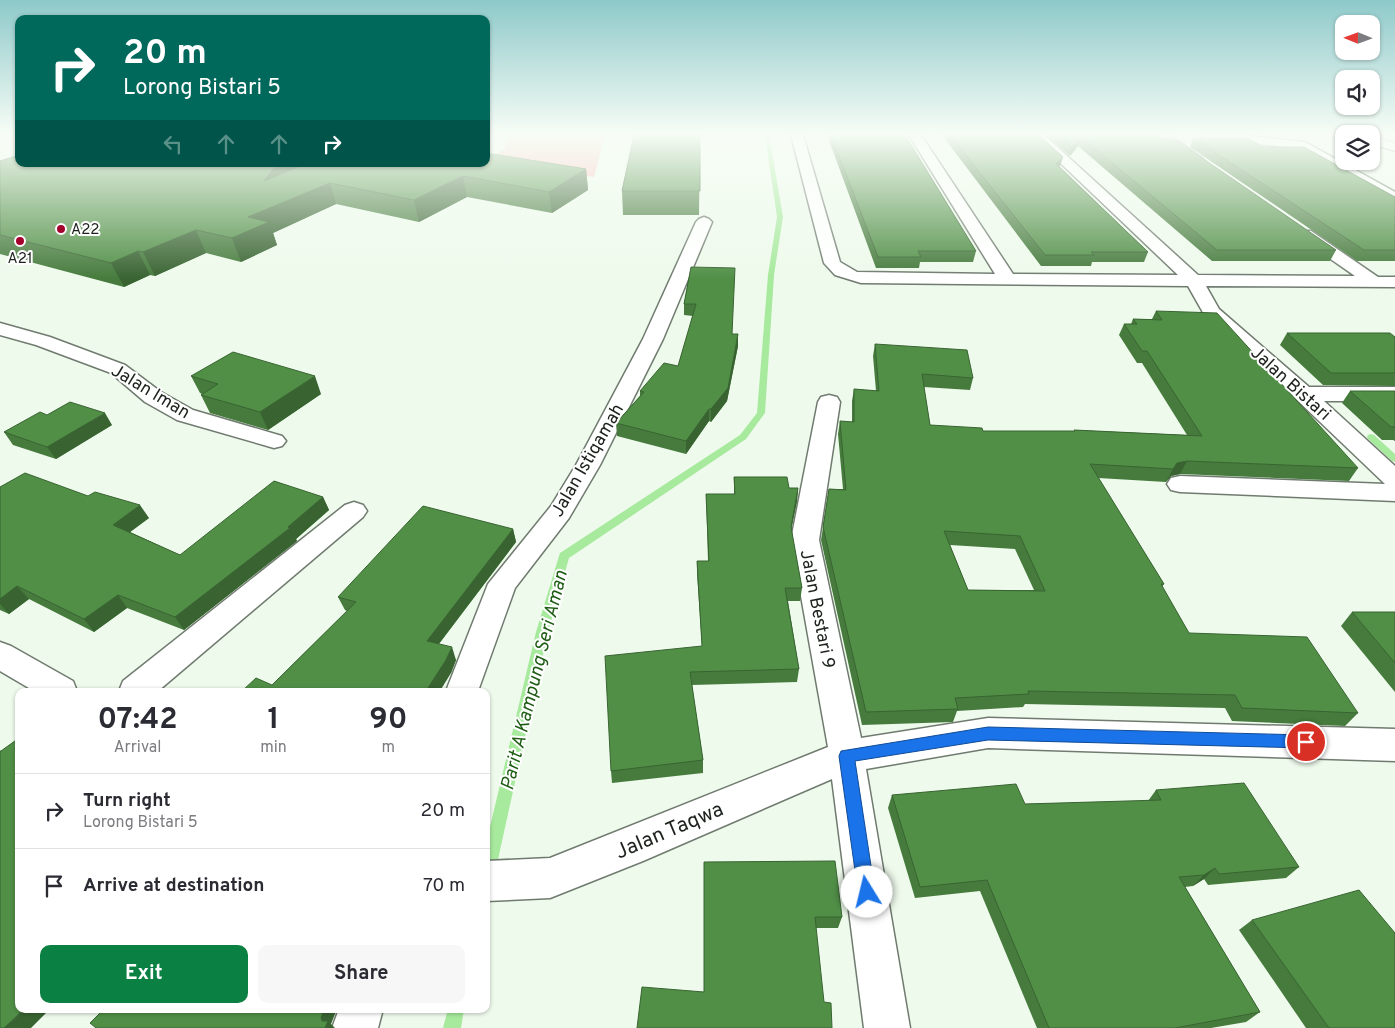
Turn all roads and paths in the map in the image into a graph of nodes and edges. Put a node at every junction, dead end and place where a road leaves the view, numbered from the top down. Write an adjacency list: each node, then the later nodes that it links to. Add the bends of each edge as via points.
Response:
1 (810, 183): 8 (street, via 830,255 836,268 849,276)
2 (946, 183): 8 (street)
3 (1088, 183): 9 (street, Jalan Bistari)
4 (1368, 183): 5 (street)
5 (1395, 198)
6 (704, 222): 24 (street, Jalan Istiqamah, via 653,339 588,465 560,512 502,584)
7 (1295, 228): 10 (street)
8 (1008, 280): 9 (street)
9 (1194, 281): 10 (street); 13 (street, Jalan Bistari, via 1212,312)
10 (1374, 282): 11 (street)
11 (1395, 282)
12 (0, 328): 16 (street, Jalan Iman, via 118,369 153,397 185,415)
13 (1304, 394): 14 (street); 17 (street, Jalan Bistari)
14 (1395, 394)
15 (829, 402): 26 (street, Jalan Bestari 9, via 805,540)
16 (274, 441)
17 (1395, 480)
18 (1180, 484): 19 (street)
19 (1395, 494)
20 (354, 511): 23 (street)
21 (0, 654): 22 (street)
22 (56, 688)
23 (139, 688)
24 (463, 688)
25 (1395, 745): 26 (street, Jalan Taqwa, via 988,733)
26 (846, 756): 27 (street, Jalan Taqwa, via 550,878); 30 (street, Jalan Bestari 9)
27 (490, 880)
28 (360, 1013): 29 (street)
29 (355, 1028)
30 (887, 1028)

